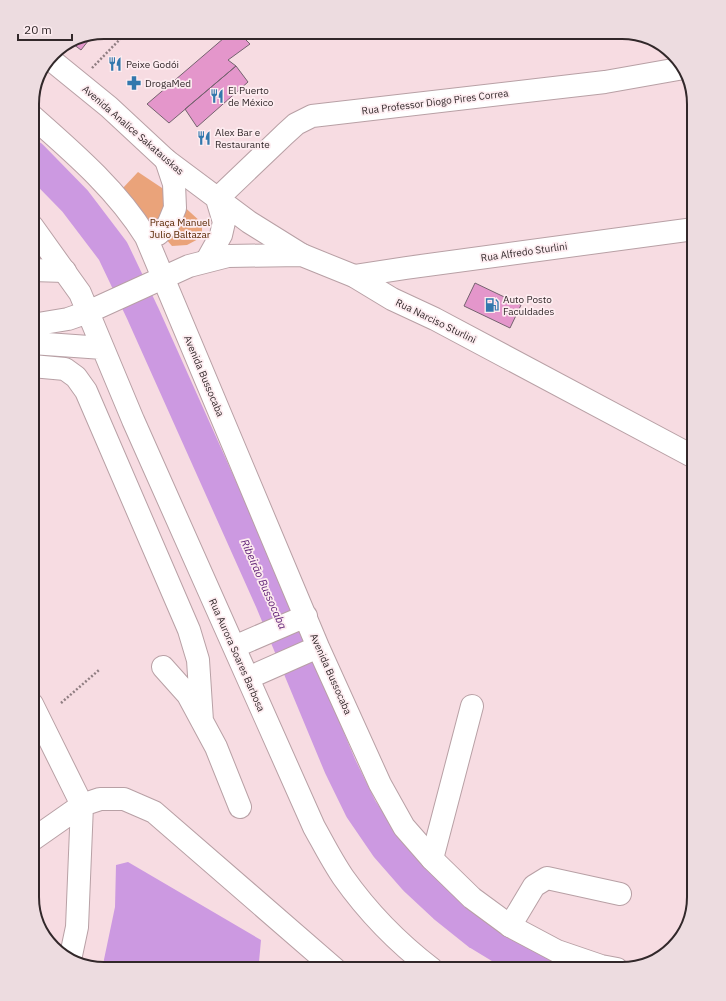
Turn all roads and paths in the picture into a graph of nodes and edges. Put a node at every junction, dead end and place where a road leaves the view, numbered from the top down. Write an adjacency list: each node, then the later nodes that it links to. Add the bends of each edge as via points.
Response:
1 (120, 39): 4 (path)
2 (54, 63): 4 (main road, Avenida Analice Sakatauskas)
3 (677, 69): 7 (main road, Rua Professor Diogo Pires Correa, via 605,82 312,116 284,134)
4 (78, 83): 6 (main road, Avenida Analice Sakatauskas)
5 (39, 122): 10 (main road, Avenida Bussocaba, via 87,165 134,218)
6 (166, 160): 7 (main road, Avenida Analice Sakatauskas); 10 (main road, via 174,184 175,208 168,225 158,234)
7 (217, 199): 11 (main road, Avenida Analice Sakatauskas); 12 (main road, via 224,222 221,234)
8 (687, 234): 15 (main road, Rua Alfredo Sturlini)
9 (39, 236): 14 (main road, Rua Aurora Soares Barbosa)
10 (146, 237): 16 (main road, Avenida Bussocaba)
11 (302, 254): 12 (main road, Rua Narciso Sturlini, via 228,256); 15 (main road, Rua Narciso Sturlini)
12 (207, 260): 16 (main road, Rua Narciso Sturlini)
13 (39, 270): 14 (main road)
14 (65, 271): 17 (main road, Rua Aurora Soares Barbosa, via 80,293)
15 (354, 276): 22 (main road, Rua Narciso Sturlini, via 392,299 435,319)
16 (159, 279): 17 (main road, Rua Narciso Sturlini); 23 (main road, Avenida Bussocaba)
17 (88, 312): 18 (main road, Rua Narciso Sturlini, via 68,319); 20 (main road, Rua Aurora Soares Barbosa)
18 (39, 324)
19 (39, 343): 20 (main road)
20 (103, 348): 24 (main road, Rua Aurora Soares Barbosa, via 139,434)
21 (39, 367): 32 (main road, via 65,369 76,377 86,391 189,630 198,660)
22 (687, 453)
23 (301, 618): 24 (main road); 25 (main road, Avenida Bussocaba)
24 (243, 644): 28 (main road, Rua Aurora Soares Barbosa)
25 (314, 649): 28 (main road); 36 (main road, Avenida Bussocaba, via 380,784 404,827)
26 (163, 667): 32 (main road, via 188,695)
27 (99, 670): 29 (path)
28 (254, 676): 41 (main road, Rua Aurora Soares Barbosa, via 314,827 342,876 388,931)
29 (61, 703)
30 (472, 706): 36 (main road)
31 (39, 718): 33 (main road)
32 (202, 721): 34 (main road, via 216,747)
33 (82, 805): 35 (main road); 39 (main road, via 77,927); 40 (main road, via 100,799 124,799 154,812)
34 (240, 807)
35 (39, 835)
36 (432, 859): 38 (main road, Avenida Bussocaba, via 472,898)
37 (620, 894): 38 (main road, via 547,878 534,886)
38 (510, 926): 42 (main road, Avenida Bussocaba, via 557,951)
39 (71, 953)
40 (327, 962)
41 (423, 962)
42 (589, 962)

